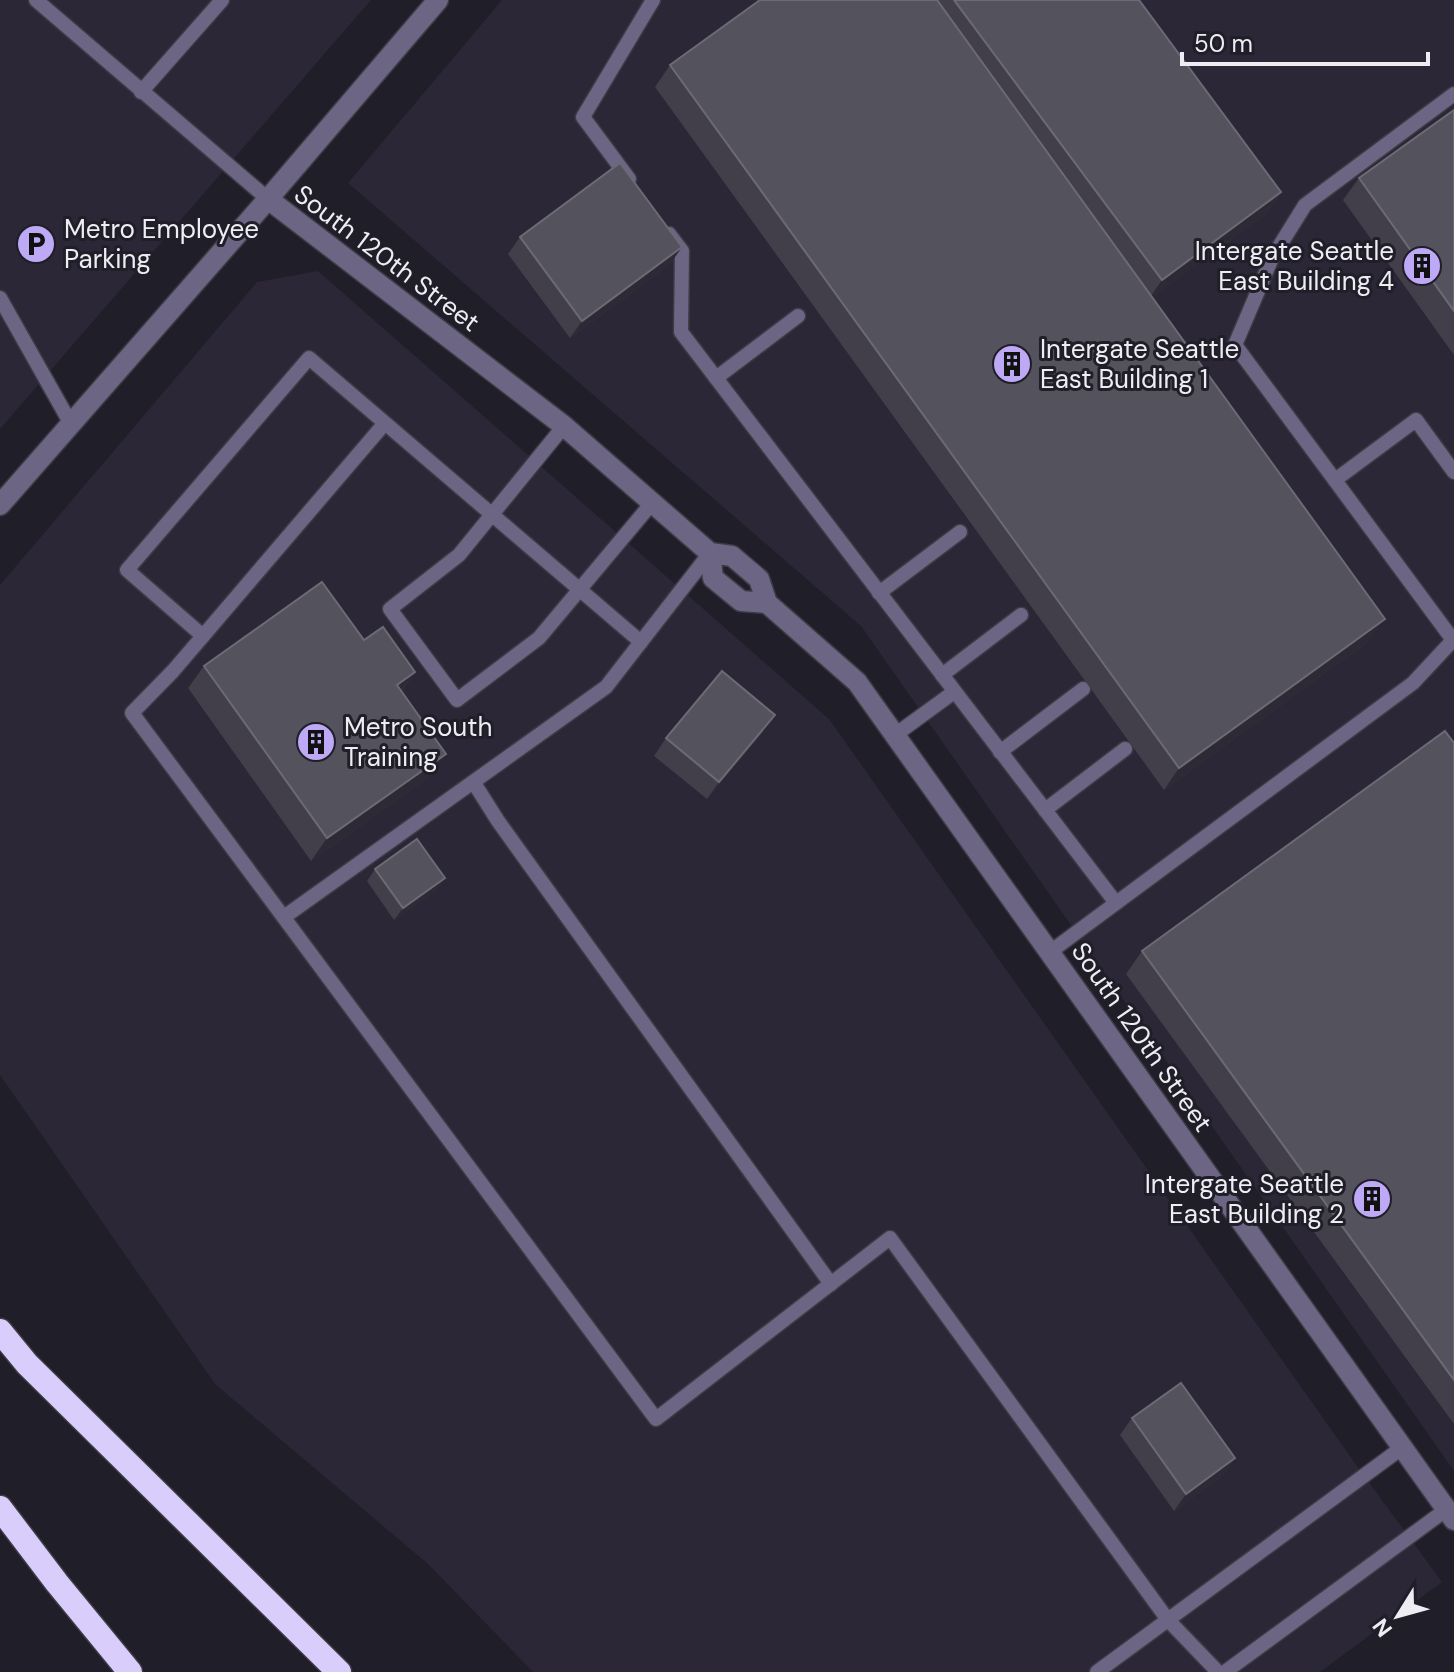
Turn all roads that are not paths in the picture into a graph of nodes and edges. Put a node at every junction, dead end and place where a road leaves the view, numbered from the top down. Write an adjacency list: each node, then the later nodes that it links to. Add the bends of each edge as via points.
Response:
1 (36, 0): 5 (lane, South 120th Street)
2 (222, 0): 5 (lane)
3 (438, 0): 8 (street)
4 (653, 0): 7 (lane, via 583,117)
5 (141, 92): 8 (lane, South 120th Street)
6 (1454, 94): 17 (lane, via 1305,205 1272,258 1235,345)
7 (637, 190)
8 (268, 199): 14 (street); 15 (street, South 120th Street)
9 (664, 226): 12 (lane, via 682,251 681,332)
10 (0, 298): 14 (lane)
11 (798, 316): 12 (lane)
12 (716, 378): 24 (lane)
13 (385, 423): 20 (lane); 27 (lane); 27 (lane, via 309,358 127,570)
14 (71, 424): 19 (street)
15 (564, 426): 18 (street, South 120th Street); 20 (lane)
16 (1454, 472): 17 (lane, via 1416,420)
17 (1335, 480): 28 (lane)
18 (652, 503): 22 (street, South 120th Street); 23 (lane)
19 (0, 505)
20 (492, 515): 23 (lane); 23 (lane, via 459,555 390,609 457,700 539,638)
21 (960, 532): 24 (lane)
22 (710, 553): 25 (street, South 120th Street, via 732,556 759,579); 25 (street, South 120th Street, via 713,578 741,601); 29 (lane)
23 (580, 590): 29 (lane)
24 (879, 593): 30 (lane)
25 (767, 603): 33 (street, South 120th Street, via 857,682)
26 (1021, 615): 30 (lane)
27 (203, 636): 39 (lane, via 132,713)
28 (1454, 640): 38 (lane, via 1413,683)
29 (641, 642): 36 (lane, via 606,687)
30 (942, 675): 32 (lane)
31 (1083, 689): 35 (lane)
32 (954, 692): 33 (lane); 35 (lane)
33 (895, 735): 40 (street, South 120th Street)
34 (1125, 749): 37 (lane)
35 (1000, 752): 37 (lane)
36 (474, 783): 39 (lane); 41 (lane)
37 (1045, 810): 38 (lane)
38 (1116, 903): 40 (lane)
39 (284, 917): 41 (lane, via 656,1419)
40 (1050, 952): 43 (street, South 120th Street)
41 (831, 1284): 47 (lane, via 890,1238)
42 (0, 1331): 50 (highway, via 27,1364)
43 (1403, 1447): 45 (street, South 120th Street); 47 (lane)
44 (0, 1508): 46 (highway)
45 (1450, 1515): 53 (lane)
46 (57, 1583): 48 (highway); 49 (highway)
47 (1168, 1620): 51 (lane); 52 (lane)
48 (111, 1672)
49 (130, 1672)
50 (339, 1672)
51 (1097, 1672)
52 (1218, 1672)
53 (1225, 1672)

